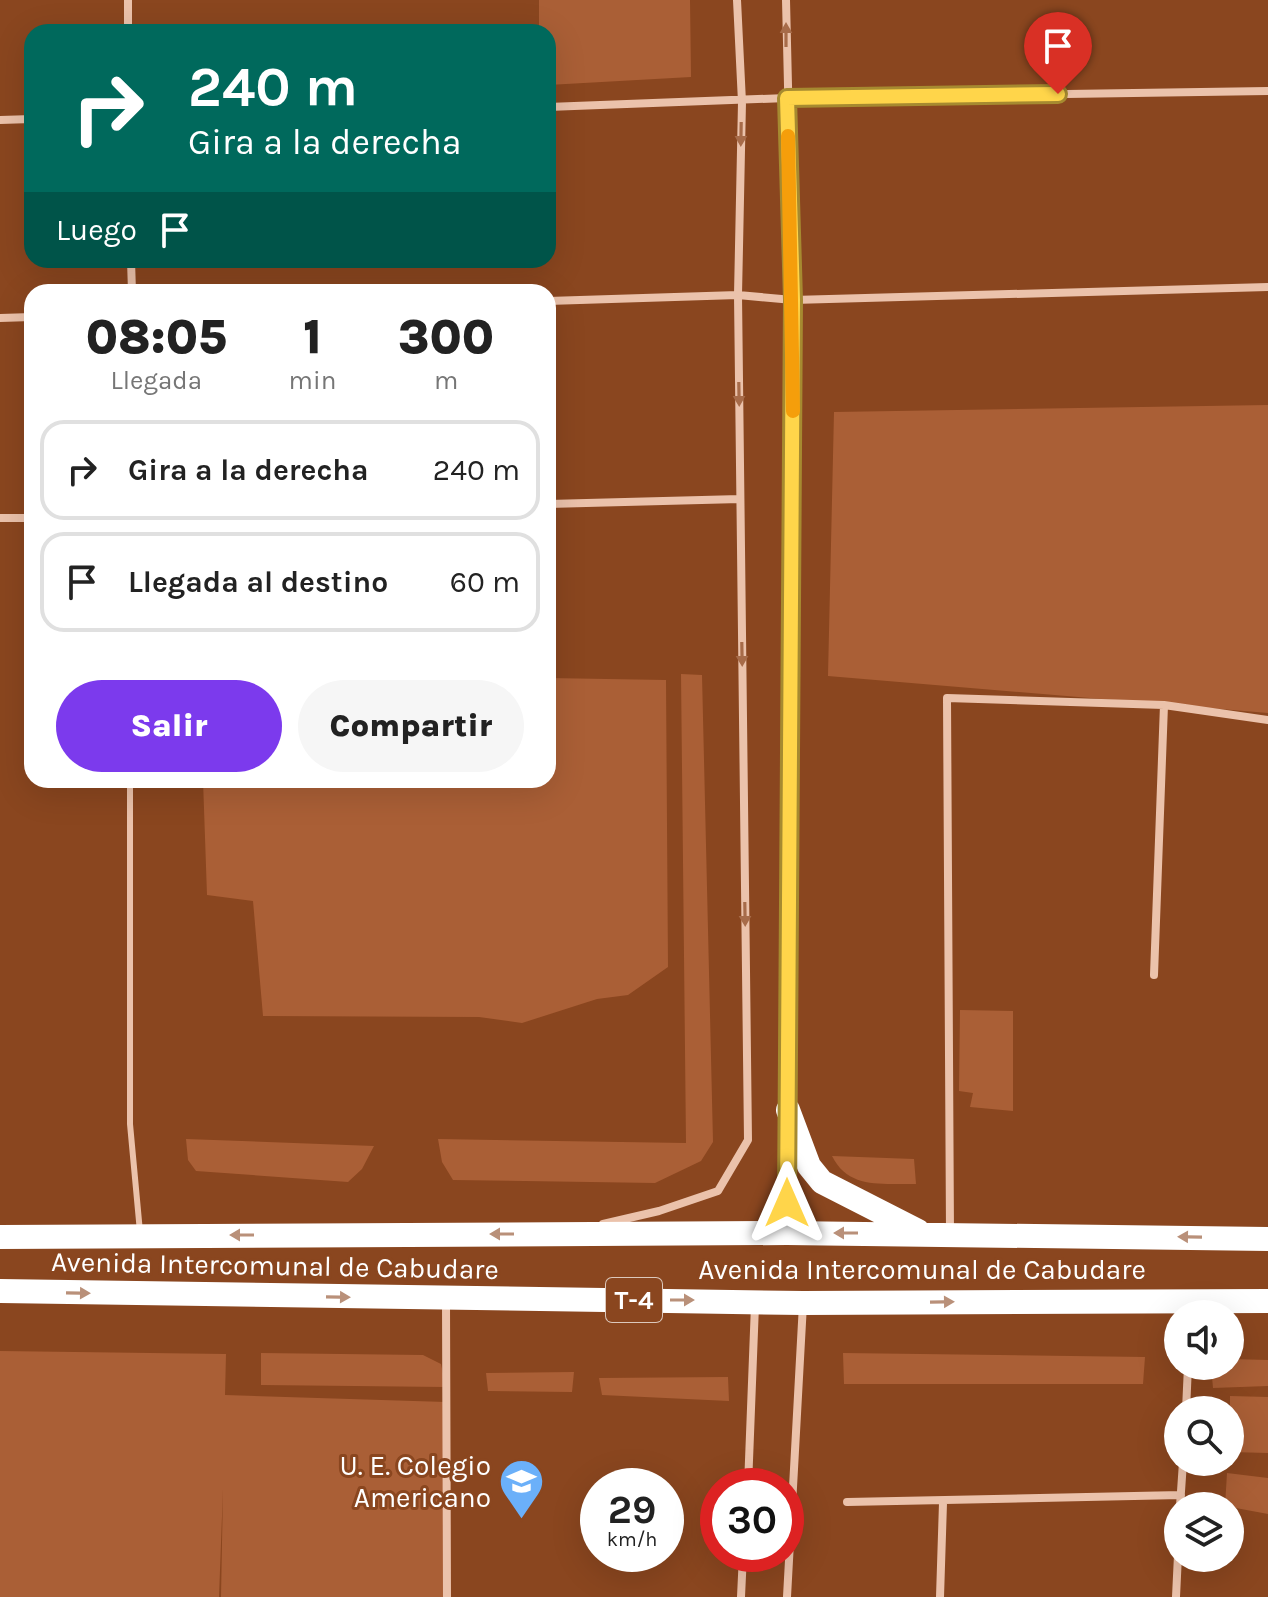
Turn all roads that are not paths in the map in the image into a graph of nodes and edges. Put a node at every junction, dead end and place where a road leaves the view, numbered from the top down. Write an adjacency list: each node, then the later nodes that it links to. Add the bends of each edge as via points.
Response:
1 (128, 0): 4 (street)
2 (737, 0): 7 (street)
3 (786, 0): 6 (street, one-way to 3)
4 (128, 24)
5 (1268, 91): 6 (street)
6 (787, 98): 7 (street); 13 (street)
7 (742, 102): 8 (street); 12 (street, one-way to 12)
8 (556, 107)
9 (24, 119): 10 (street)
10 (0, 120)
11 (1268, 287): 13 (street)
12 (738, 295): 13 (street); 14 (street); 17 (street, one-way to 17)
13 (793, 300): 25 (street)
14 (556, 301)
15 (24, 317): 16 (street)
16 (0, 318)
17 (740, 499): 18 (street); 26 (street, one-way to 26, via 748,1140 718,1191 659,1211)
18 (556, 504)
19 (0, 518): 20 (street)
20 (24, 518)
21 (1164, 705): 22 (street); 24 (street); 29 (street, via 947,698)
22 (1268, 720)
23 (130, 788): 30 (lane, via 130,1124)
24 (1154, 975)
25 (788, 1110): 27 (street); 28 (highway, via 809,1166 822,1182)
26 (561, 1233): 27 (highway, Avenida Intercomunal de Cabudare); 30 (highway, Avenida Intercomunal de Cabudare, one-way to 30)
27 (787, 1233): 28 (highway, Avenida Intercomunal de Cabudare, one-way to 27)
28 (924, 1234): 29 (highway, Avenida Intercomunal de Cabudare)
29 (950, 1234): 32 (highway, Avenida Intercomunal de Cabudare, one-way to 29)
30 (140, 1236): 31 (highway, Avenida Intercomunal de Cabudare)
31 (0, 1237)
32 (1268, 1239)
33 (0, 1291): 34 (highway, Avenida Intercomunal de Cabudare / T-4, one-way to 34)
34 (446, 1299): 35 (highway, Avenida Intercomunal de Cabudare / T-4, one-way to 35); 46 (street)
35 (755, 1300): 38 (highway, Avenida Intercomunal de Cabudare / T-4); 40 (street)
36 (1268, 1301): 37 (highway, Avenida Intercomunal de Cabudare / T-4)
37 (1244, 1302)
38 (803, 1303): 39 (highway, Avenida Intercomunal de Cabudare / T-4, one-way to 39); 48 (street)
39 (1164, 1306)
40 (749, 1468)
41 (1164, 1496): 43 (street)
42 (847, 1502): 43 (street)
43 (943, 1503): 49 (street)
44 (742, 1572): 47 (street)
45 (1177, 1572): 50 (street)
46 (447, 1597)
47 (741, 1597)
48 (787, 1597)
49 (940, 1597)
50 (1176, 1597)

